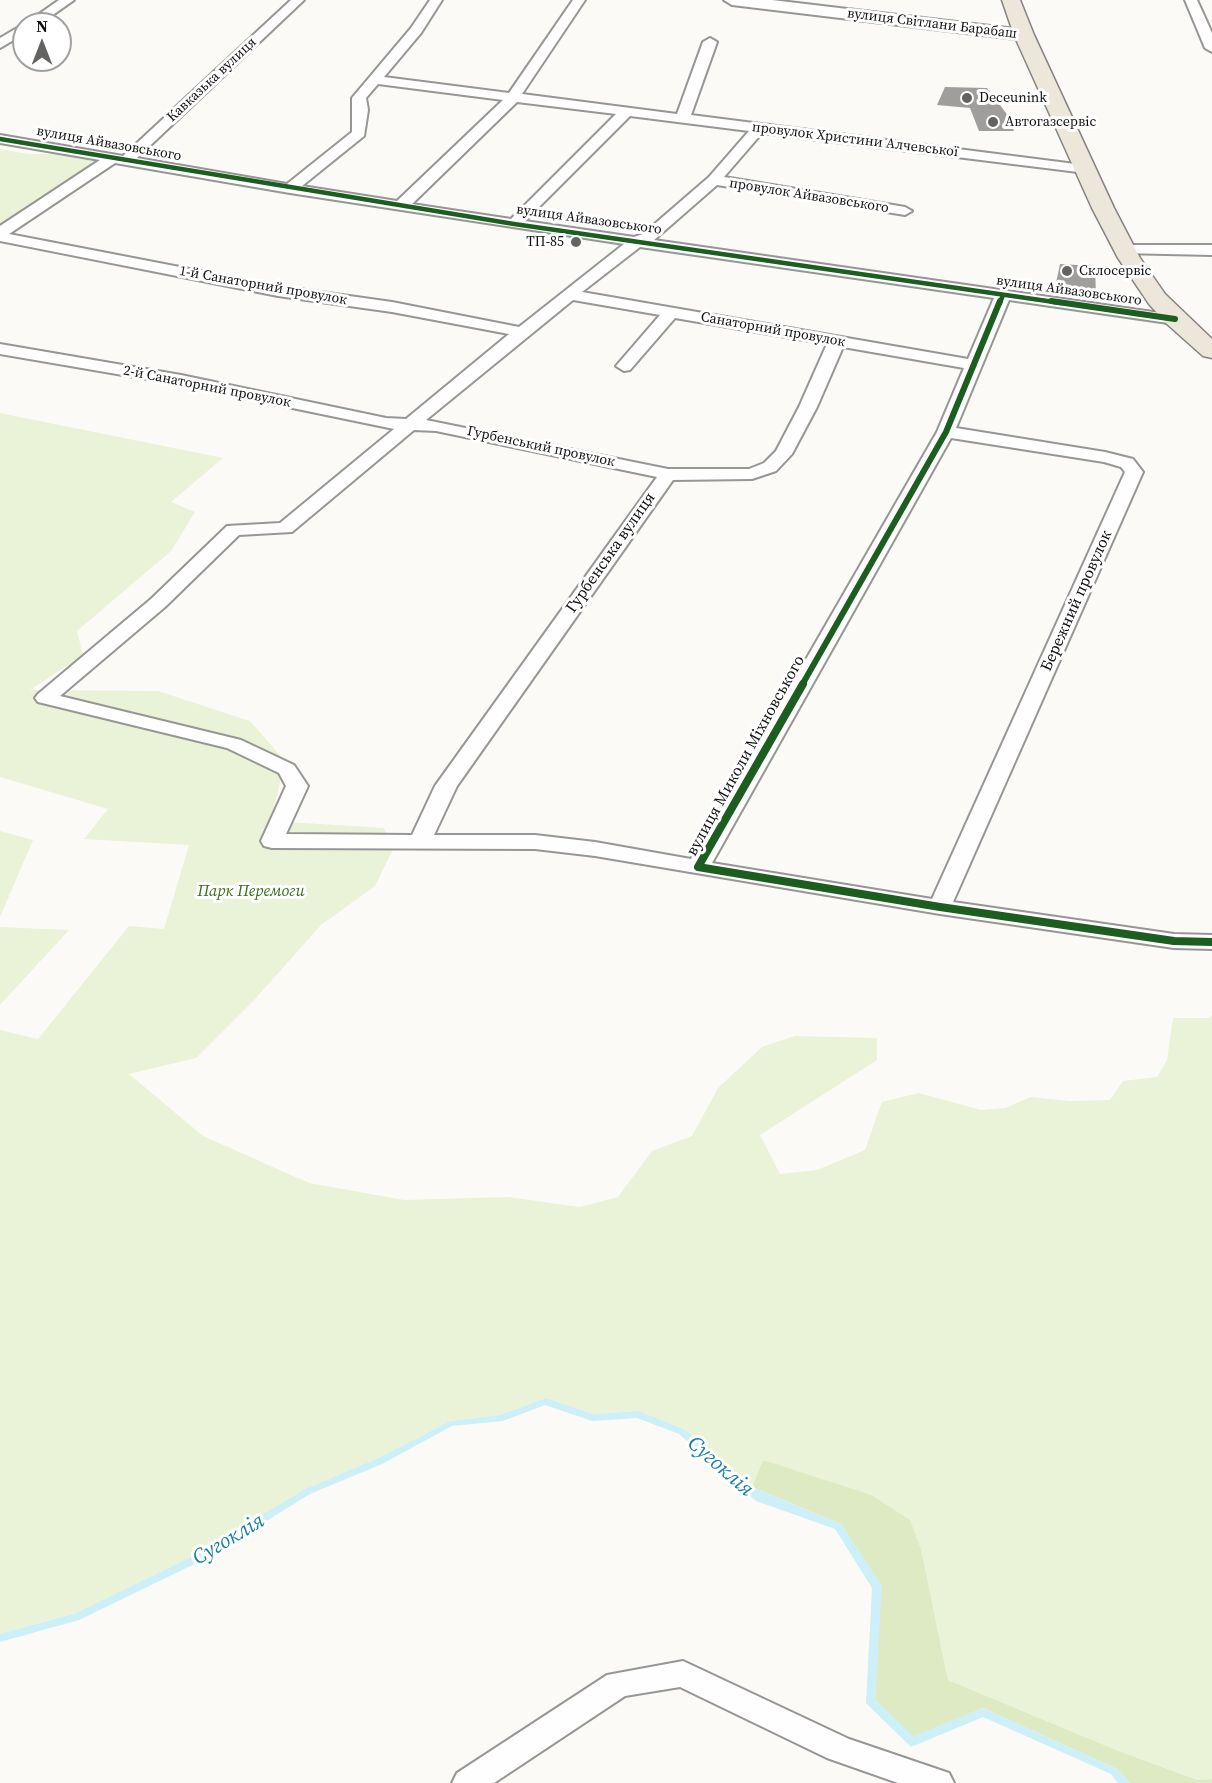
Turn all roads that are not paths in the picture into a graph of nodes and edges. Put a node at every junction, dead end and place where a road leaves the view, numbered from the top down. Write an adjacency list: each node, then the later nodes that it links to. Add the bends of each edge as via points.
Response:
1 (68, 0): 8 (street)
2 (298, 0): 18 (street, Кавказька вулиця)
3 (436, 0): 12 (street)
4 (579, 0): 13 (street)
5 (732, 0): 9 (street, вулиця Світлани Барабаш)
6 (1011, 0): 9 (main road)
7 (1191, 0): 11 (street)
8 (50, 12)
9 (1024, 35): 19 (main road)
10 (710, 42): 15 (street)
11 (1212, 48)
12 (375, 80): 13 (street, провулок Христини Алчевської); 21 (street, via 359,98 359,133)
13 (512, 99): 14 (street, провулок Христини Алчевської); 22 (street)
14 (625, 113): 15 (street, провулок Христини Алчевської); 24 (street)
15 (682, 120): 16 (street, провулок Христини Алчевської)
16 (759, 128): 19 (street, провулок Христини Алчевської); 20 (street)
17 (0, 139): 18 (street, вулиця Айвазовського)
18 (120, 160): 21 (street, вулиця Айвазовського); 25 (street, Кавказька вулиця, via 1,232)
19 (1086, 169): 27 (main road)
20 (714, 180): 23 (street, провулок Айвазовського); 26 (street, via 648,237)
21 (290, 189): 22 (street, вулиця Айвазовського)
22 (401, 206): 24 (street, вулиця Айвазовського)
23 (904, 211)
24 (514, 224): 26 (street, вулиця Айвазовського)
25 (3, 237): 33 (street, 1-й Санаторний провулок, via 278,291 392,307)
26 (639, 240): 29 (street); 30 (street, вулиця Айвазовського)
27 (1125, 250): 28 (street); 32 (main road, via 1155,297)
28 (1212, 250)
29 (571, 295): 31 (street, Санаторний провулок); 33 (street)
30 (1003, 295): 32 (street, вулиця Айвазовського); 37 (street, вулиця Миколи Міхновського)
31 (672, 313): 34 (street, Санаторний провулок); 38 (street)
32 (1175, 319): 36 (main road)
33 (522, 332): 39 (street)
34 (837, 341): 37 (street, Санаторний провулок); 41 (street, via 808,407 783,454 770,467 752,474 726,476)
35 (0, 349): 39 (street, 2-й Санаторний провулок, via 181,380 386,423)
36 (1212, 351)
37 (974, 365): 40 (street, вулиця Миколи Міхновського)
38 (624, 366)
39 (413, 423): 41 (street, Гурбенський провулок); 42 (street, via 285,528 234,530 158,603 45,698 234,744 286,770 297,786 272,840)
40 (946, 432): 43 (street, вулиця Миколи Міхновського); 44 (street, Бережний провулок, via 1105,457 1127,463 1134,472)
41 (668, 474): 42 (street, Гурбенська вулиця, via 446,786)
42 (421, 840): 43 (street, via 535,842)
43 (698, 867): 44 (street, вулиця Миколи Міхновського)
44 (940, 907): 45 (street, вулиця Миколи Міхновського, via 1174,941)
45 (1212, 942)
46 (468, 1783): 47 (street, via 618,1684 683,1674 838,1749)
47 (938, 1783)

